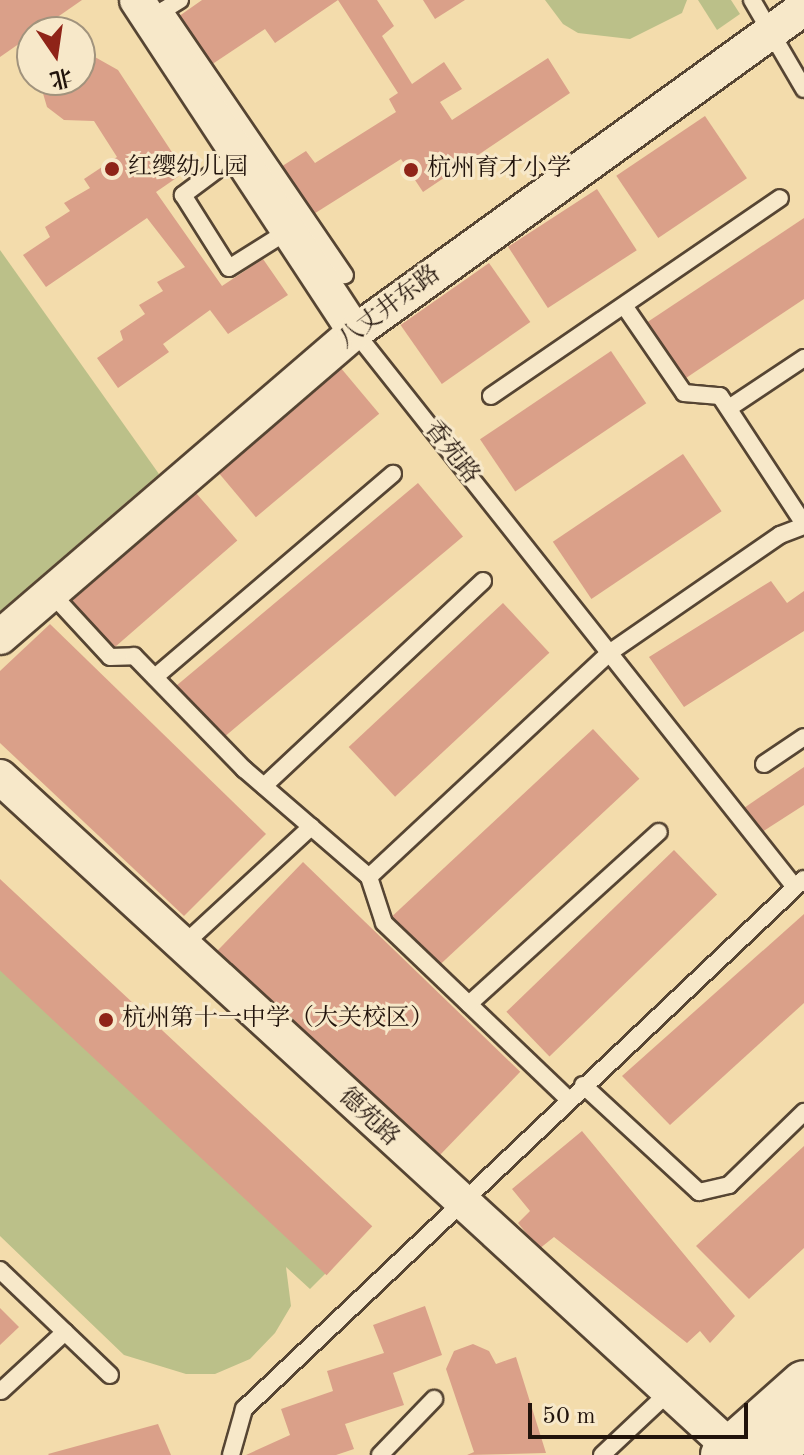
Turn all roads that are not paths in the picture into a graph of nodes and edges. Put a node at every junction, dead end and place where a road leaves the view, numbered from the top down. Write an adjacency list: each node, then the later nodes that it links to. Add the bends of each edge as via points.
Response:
1 (137, 0): 7 (street, 香苑路)
2 (180, 0): 7 (lane, via 164,10)
3 (752, 0): 5 (lane)
4 (804, 8): 5 (street, 八丈井东路)
5 (772, 31): 6 (lane); 12 (street, 八丈井东路)
6 (804, 89)
7 (234, 137): 9 (street, 香苑路); 9 (lane, via 183,195 229,268); 10 (lane)
8 (780, 198): 11 (lane)
9 (288, 231): 12 (street, 香苑路)
10 (345, 275)
11 (625, 307): 14 (lane); 15 (lane, via 684,393 720,396)
12 (355, 332): 19 (street, 八丈井东路); 21 (lane, 香苑路)
13 (804, 358): 15 (lane)
14 (491, 396)
15 (729, 408): 17 (lane)
16 (393, 474): 22 (lane)
17 (804, 525): 21 (lane, via 780,535)
18 (483, 581): 26 (lane)
19 (51, 593): 20 (street, 八丈井东路); 22 (lane, via 110,657 134,656)
20 (0, 637)
21 (609, 653): 29 (lane); 30 (lane, 香苑路)
22 (155, 677): 26 (lane)
23 (804, 737): 24 (lane)
24 (764, 764)
25 (0, 777): 31 (street, 德苑路)
26 (264, 786): 27 (lane)
27 (311, 827): 29 (lane); 31 (lane)
28 (659, 832): 32 (lane)
29 (369, 877): 32 (lane, via 384,923)
30 (799, 882): 33 (lane)
31 (182, 946): 36 (street, 德苑路)
32 (469, 1004): 34 (lane)
33 (583, 1085): 34 (lane); 35 (lane, via 699,1192 729,1185)
34 (568, 1099): 36 (lane)
35 (804, 1112)
36 (458, 1202): 42 (street, 德苑路); 46 (lane, via 244,1409)
37 (0, 1270): 38 (lane)
38 (65, 1332): 39 (lane); 41 (lane)
39 (110, 1375)
40 (804, 1383): 45 (main road)
41 (1, 1391)
42 (668, 1393): 45 (street, 德苑路); 48 (lane)
43 (434, 1399): 47 (lane)
44 (804, 1425): 45 (main road)
45 (741, 1453)
46 (231, 1455)
47 (380, 1455)
48 (602, 1455)

